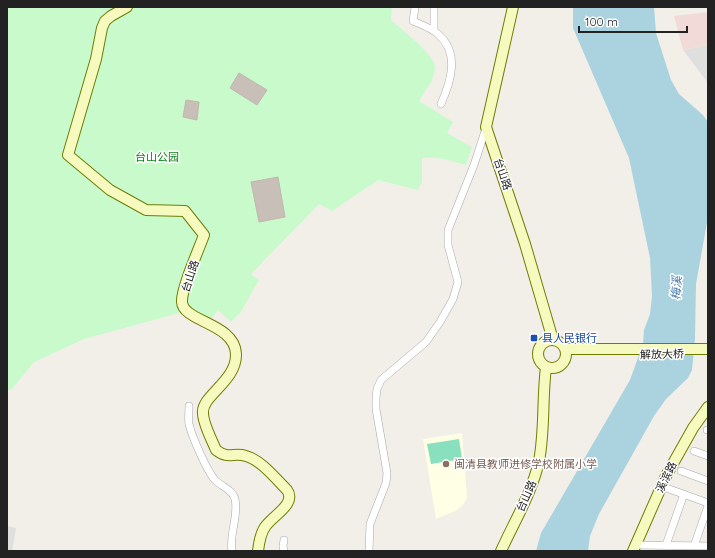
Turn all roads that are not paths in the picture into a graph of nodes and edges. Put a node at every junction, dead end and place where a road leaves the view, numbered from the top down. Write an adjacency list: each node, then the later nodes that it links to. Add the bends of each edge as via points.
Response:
1 (127, 7): 29 (street, 台山路, via 105,21 102,28 96,59 68,155 110,190 146,210 185,211 204,235 184,288 182,301 187,312 230,338 236,354 227,379 203,406 204,420 216,450 227,456 252,458 290,494 286,505 265,527)
2 (415, 7): 5 (street, via 413,21)
3 (434, 7): 5 (street)
4 (514, 7): 7 (street)
5 (434, 31): 6 (street, via 443,39 452,58 448,87)
6 (441, 104)
7 (486, 127): 8 (street, 台山路, via 525,244); 31 (street, via 471,174 448,230 448,245 458,282 453,299 426,342 381,380 377,389 376,409 387,473 386,483 370,524)
8 (553, 340): 10 (street, via 560,342); 13 (street, via 543,344 538,352)
9 (708, 349): 11 (street, 解放大桥)
10 (566, 352): 11 (street); 13 (street, via 564,363 560,366)
11 (616, 352): 12 (street, 解放大桥)
12 (708, 353)
13 (546, 367): 32 (street, 台山路, via 541,451 528,492)
14 (189, 406): 28 (street, via 189,424 208,470 235,499)
15 (708, 407): 20 (street, 溪滨路, via 682,446)
16 (694, 451): 17 (street)
17 (708, 456)
18 (681, 471): 19 (street)
19 (708, 481)
20 (661, 486): 21 (street); 27 (street, 溪滨路)
21 (684, 494): 22 (street); 24 (street)
22 (708, 504): 25 (street)
23 (284, 540): 30 (street)
24 (666, 545): 25 (street); 27 (street)
25 (694, 546): 26 (street)
26 (708, 546)
27 (634, 548)
28 (232, 551)
29 (258, 551)
30 (284, 551)
31 (369, 551)
32 (501, 551)

